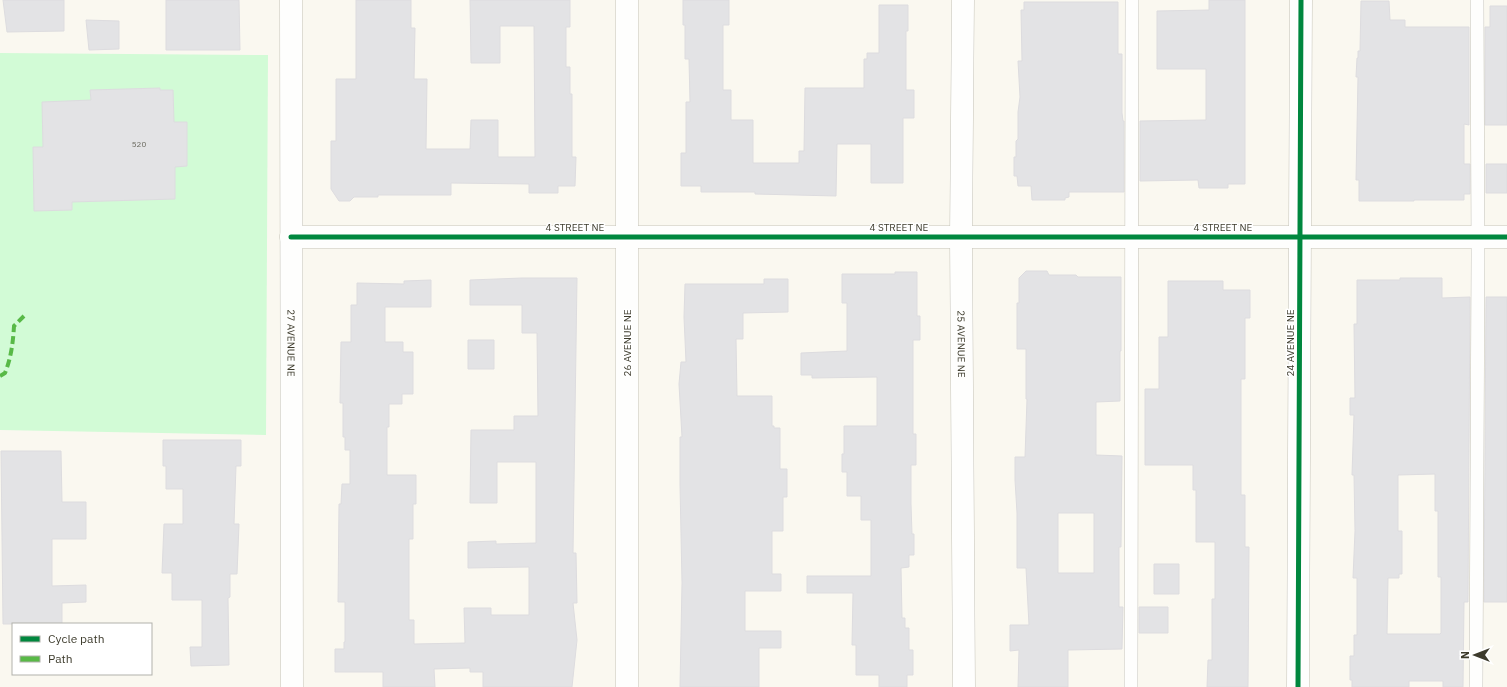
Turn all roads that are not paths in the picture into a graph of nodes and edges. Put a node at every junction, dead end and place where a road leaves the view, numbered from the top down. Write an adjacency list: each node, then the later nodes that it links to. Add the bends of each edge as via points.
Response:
1 (291, 0): 11 (street, 27 AVENUE NE)
2 (627, 0): 7 (street, 26 AVENUE NE)
3 (963, 0): 8 (street, 25 AVENUE NE)
4 (1132, 0): 9 (lane)
5 (1301, 0): 10 (street, 24 AVENUE NE)
6 (1477, 0): 12 (lane)
7 (627, 236): 8 (street, 4 STREET NE); 11 (street, 4 STREET NE); 15 (street, 26 AVENUE NE)
8 (961, 236): 9 (street, 4 STREET NE); 16 (street, 25 AVENUE NE)
9 (1133, 236): 10 (street, 4 STREET NE); 17 (lane)
10 (1299, 236): 12 (street, 4 STREET NE); 18 (street, 24 AVENUE NE)
11 (291, 237): 14 (street, 27 AVENUE NE)
12 (1478, 237): 13 (street, 4 STREET NE); 19 (lane)
13 (1507, 237)
14 (292, 687)
15 (627, 687)
16 (964, 687)
17 (1131, 687)
18 (1298, 687)
19 (1476, 687)

